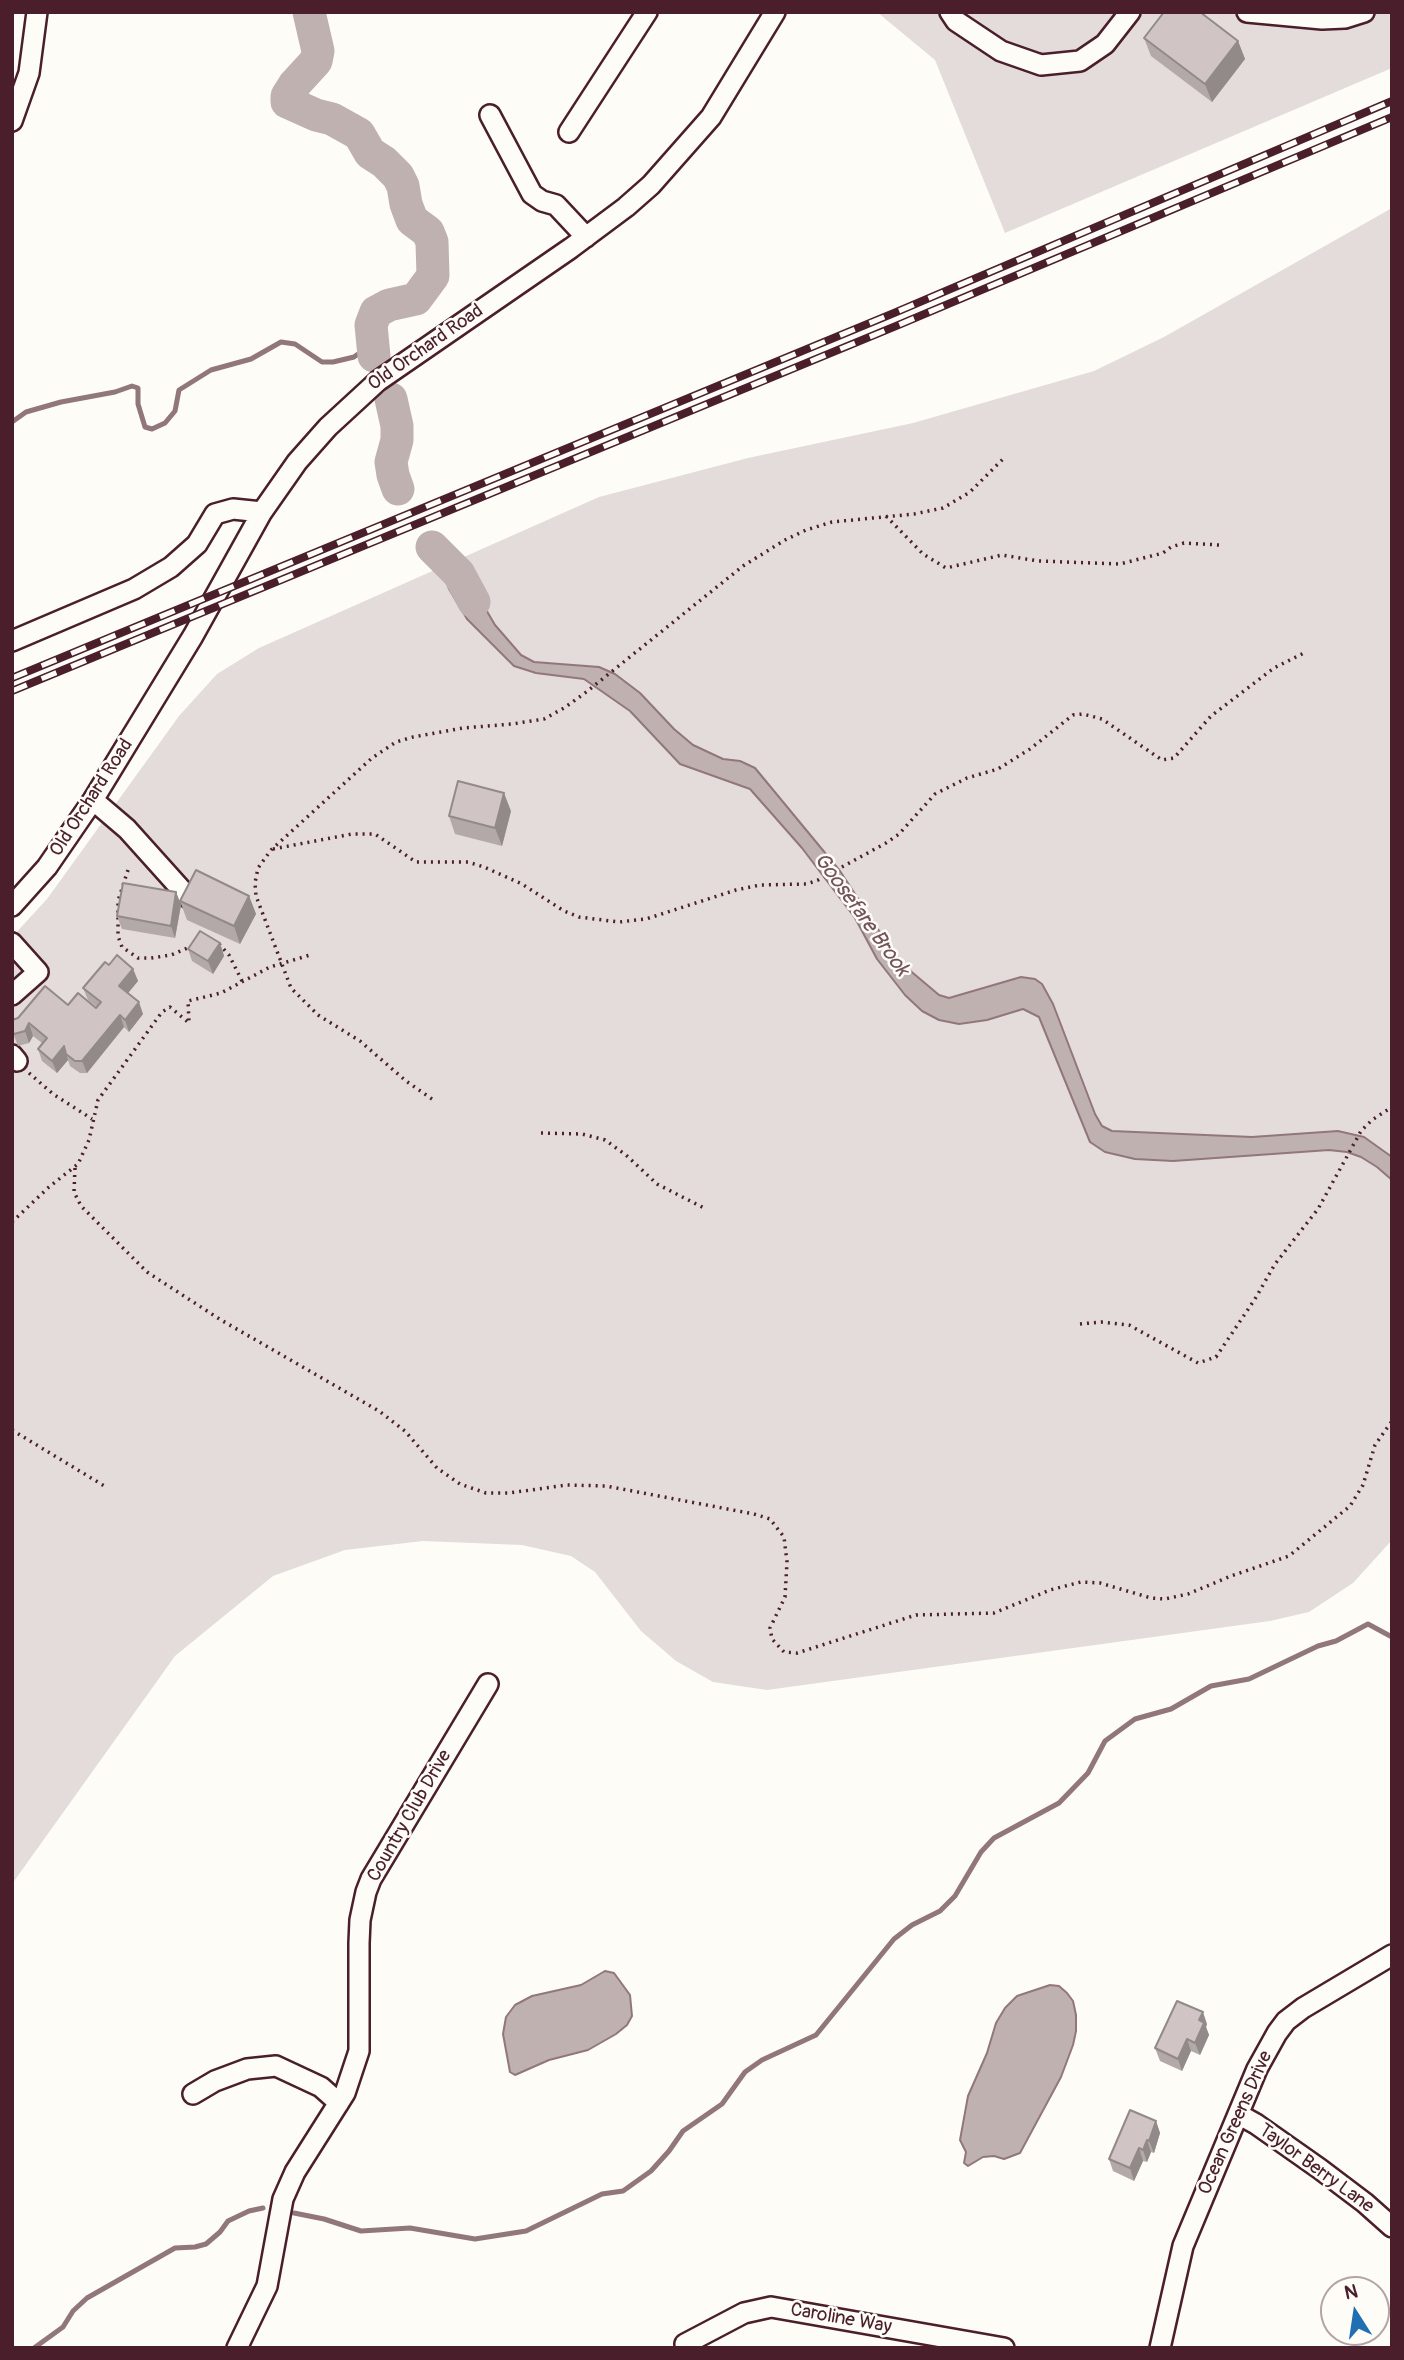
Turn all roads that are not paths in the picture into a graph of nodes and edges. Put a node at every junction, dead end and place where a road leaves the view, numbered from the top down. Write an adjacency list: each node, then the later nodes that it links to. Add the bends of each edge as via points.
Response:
1 (37, 12): 10 (street, via 29,73)
2 (625, 12): 8 (street)
3 (775, 12): 12 (street, Old Orchard Road, via 693,139 651,185)
4 (950, 12): 5 (street, via 956,21 1001,51 1041,65 1080,61 1105,44)
5 (1130, 12)
6 (1247, 12): 7 (street, via 1322,19)
7 (1364, 12)
8 (642, 20): 11 (street)
9 (490, 115): 12 (street, via 531,194 556,205)
10 (12, 121)
11 (569, 132)
12 (586, 237): 13 (street, Old Orchard Road, via 377,381 320,435)
13 (262, 512): 14 (street, via 233,509 215,514 197,544 171,567 134,589); 15 (street, Old Orchard Road)
14 (12, 641)
15 (93, 800): 16 (street, via 127,829); 17 (street, Old Orchard Road, via 47,866)
16 (189, 898)
17 (12, 906)
18 (12, 943): 19 (street, via 38,972)
19 (12, 995)
20 (488, 1684): 23 (street, Country Club Drive, via 366,1892 359,1943 359,2051)
21 (1392, 1955): 24 (street, Ocean Greens Drive, via 1286,2021)
22 (193, 2094): 23 (street, via 247,2069 276,2067 321,2087)
23 (339, 2103): 27 (street, Country Club Drive, via 283,2199 267,2286)
24 (1238, 2114): 25 (street, Taylor Berry Lane, via 1312,2162); 29 (street, Ocean Greens Drive, via 1183,2246)
25 (1392, 2227)
26 (685, 2344): 28 (street, Caroline Way, via 744,2313 771,2307)
27 (237, 2348)
28 (1004, 2348)
29 (1160, 2348)

